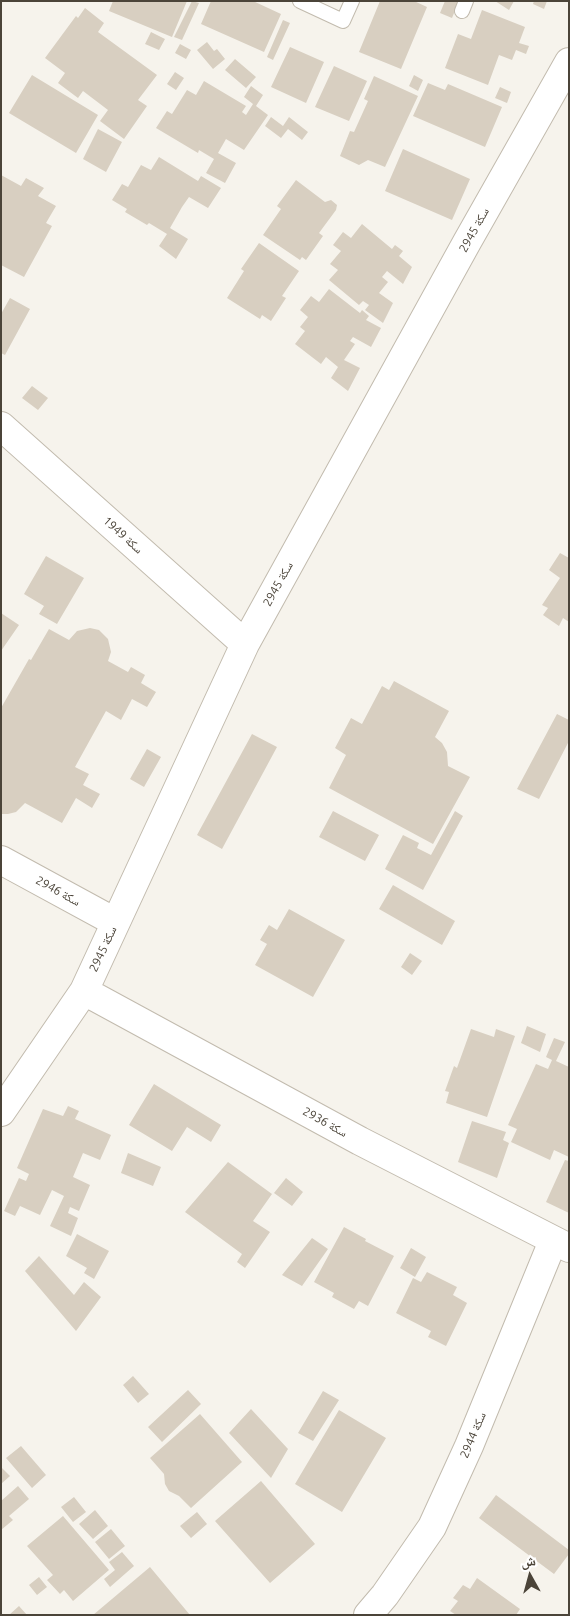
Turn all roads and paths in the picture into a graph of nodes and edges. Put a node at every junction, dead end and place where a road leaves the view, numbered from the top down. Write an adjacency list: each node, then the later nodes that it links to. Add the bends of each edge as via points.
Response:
1 (300, 1): 2 (lane, via 343,21)
2 (352, 1)
3 (569, 62): 5 (street, سكة 2945)
4 (1, 426): 5 (street, سكة 1949)
5 (246, 644): 7 (street, سكة 2945)
6 (1, 860): 7 (street, سكة 2946)
7 (116, 922): 8 (street, سكة 2945)
8 (84, 991): 9 (street, سكة 2945); 10 (street, سكة 2936, via 360,1141)
9 (1, 1112)
10 (561, 1244): 11 (street, سكة 2944, via 432,1527)
11 (368, 1615)

